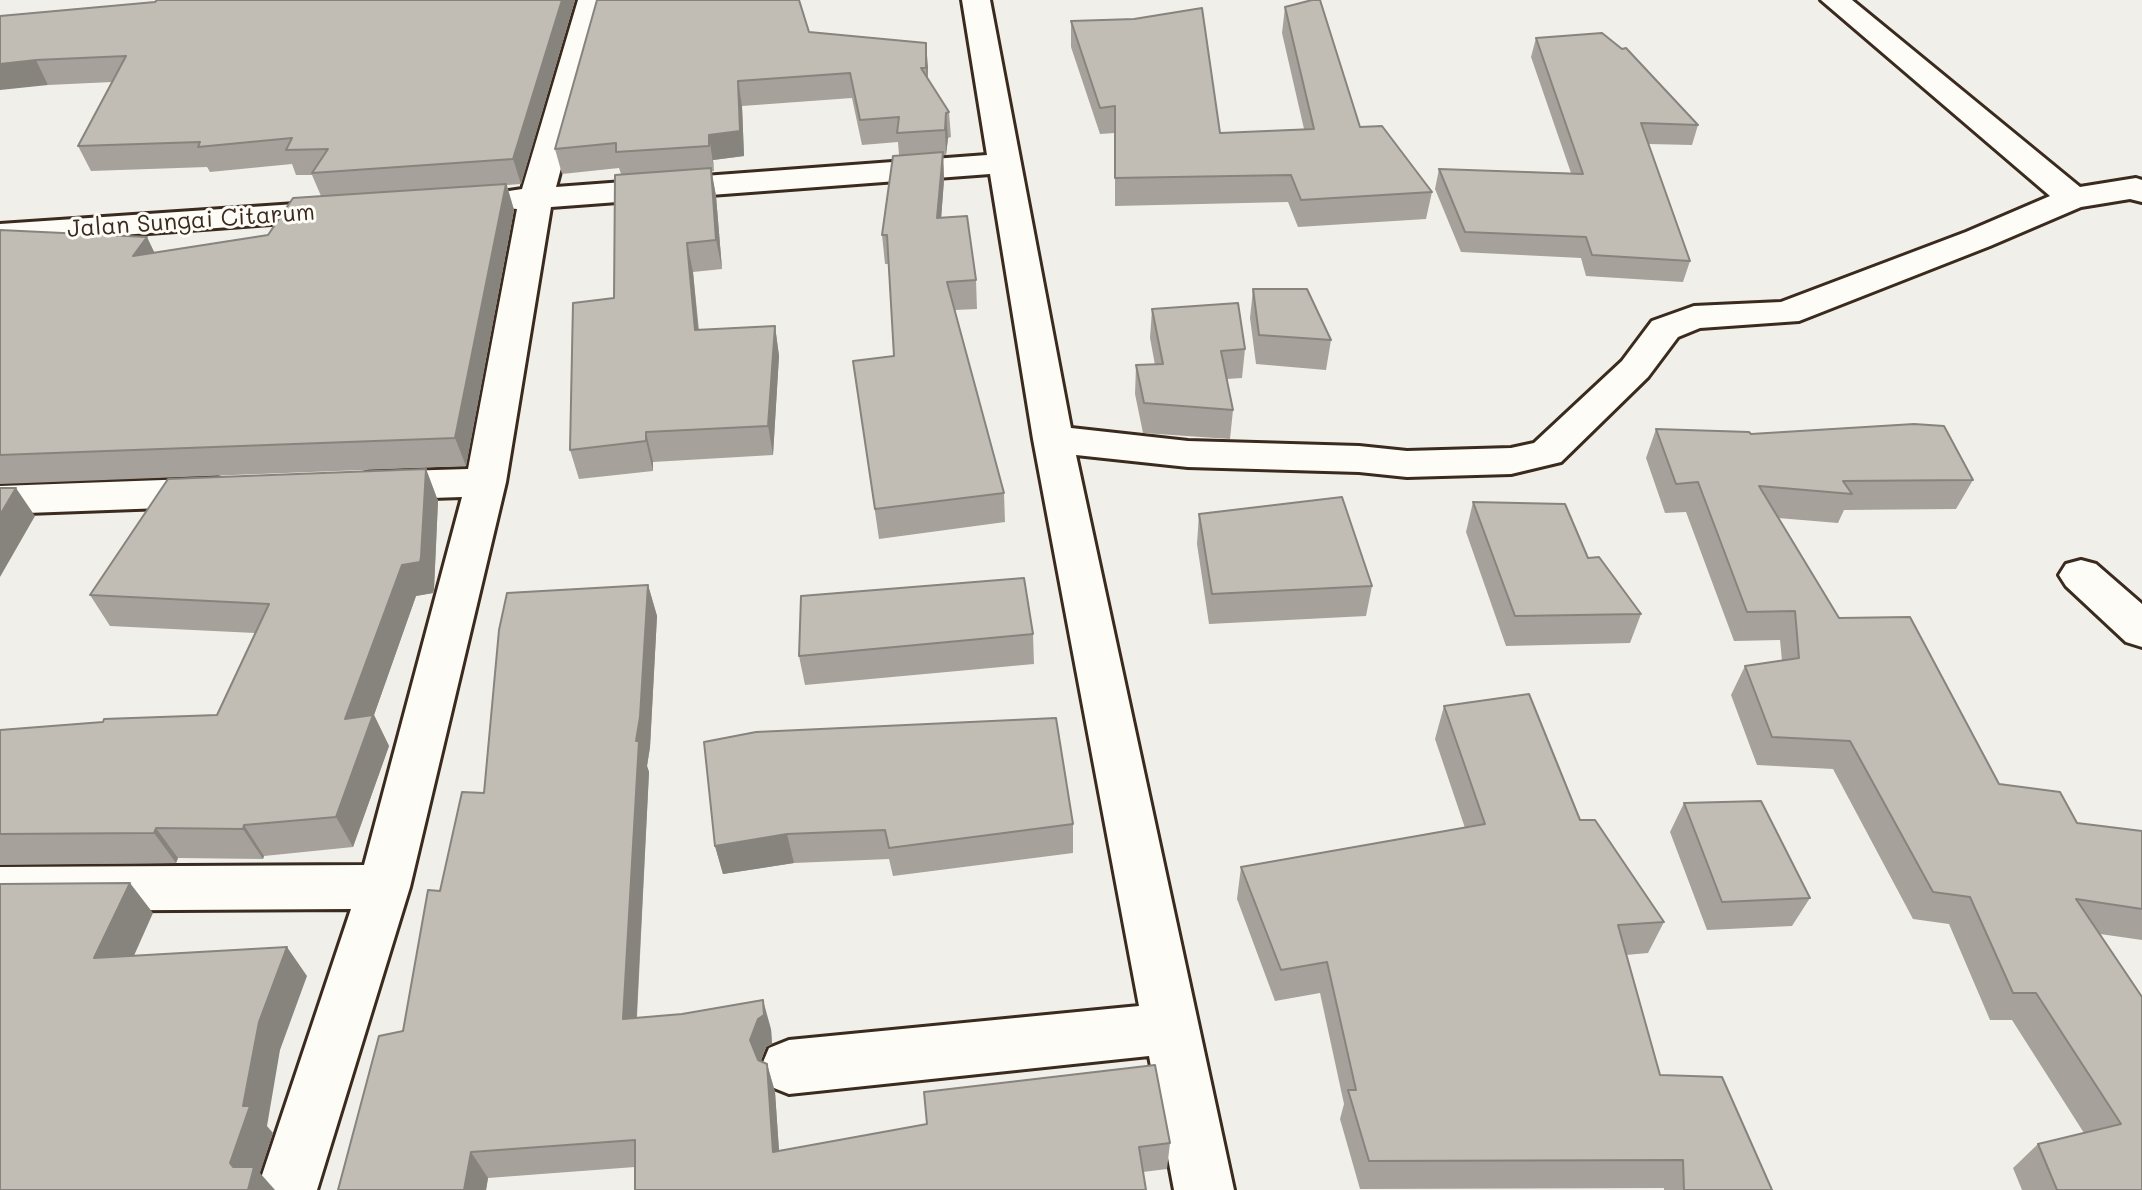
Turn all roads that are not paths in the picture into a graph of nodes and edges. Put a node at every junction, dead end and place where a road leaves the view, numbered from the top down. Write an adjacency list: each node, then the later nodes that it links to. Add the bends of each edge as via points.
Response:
1 (592, 0): 6 (street)
2 (976, 0): 4 (street)
3 (1835, 0): 7 (street)
4 (1005, 163): 6 (street); 11 (street)
5 (2140, 189): 7 (street)
6 (536, 198): 8 (street); 12 (street)
7 (2073, 198): 11 (street, via 1786,313 1694,317 1665,329 1635,369 1547,453 1511,461 1407,464 1188,454)
8 (472, 202)
9 (377, 208): 10 (street, Jalan Sungai Citarum)
10 (0, 234)
11 (1053, 439): 20 (street)
12 (486, 482): 13 (street); 18 (street)
13 (329, 488)
14 (251, 491): 15 (street)
15 (0, 500)
16 (2081, 575): 17 (street)
17 (2142, 630)
18 (384, 887): 19 (street); 22 (street)
19 (0, 889)
20 (1173, 1028): 21 (street); 23 (street)
21 (789, 1067)
22 (287, 1190)
23 (1204, 1190)

